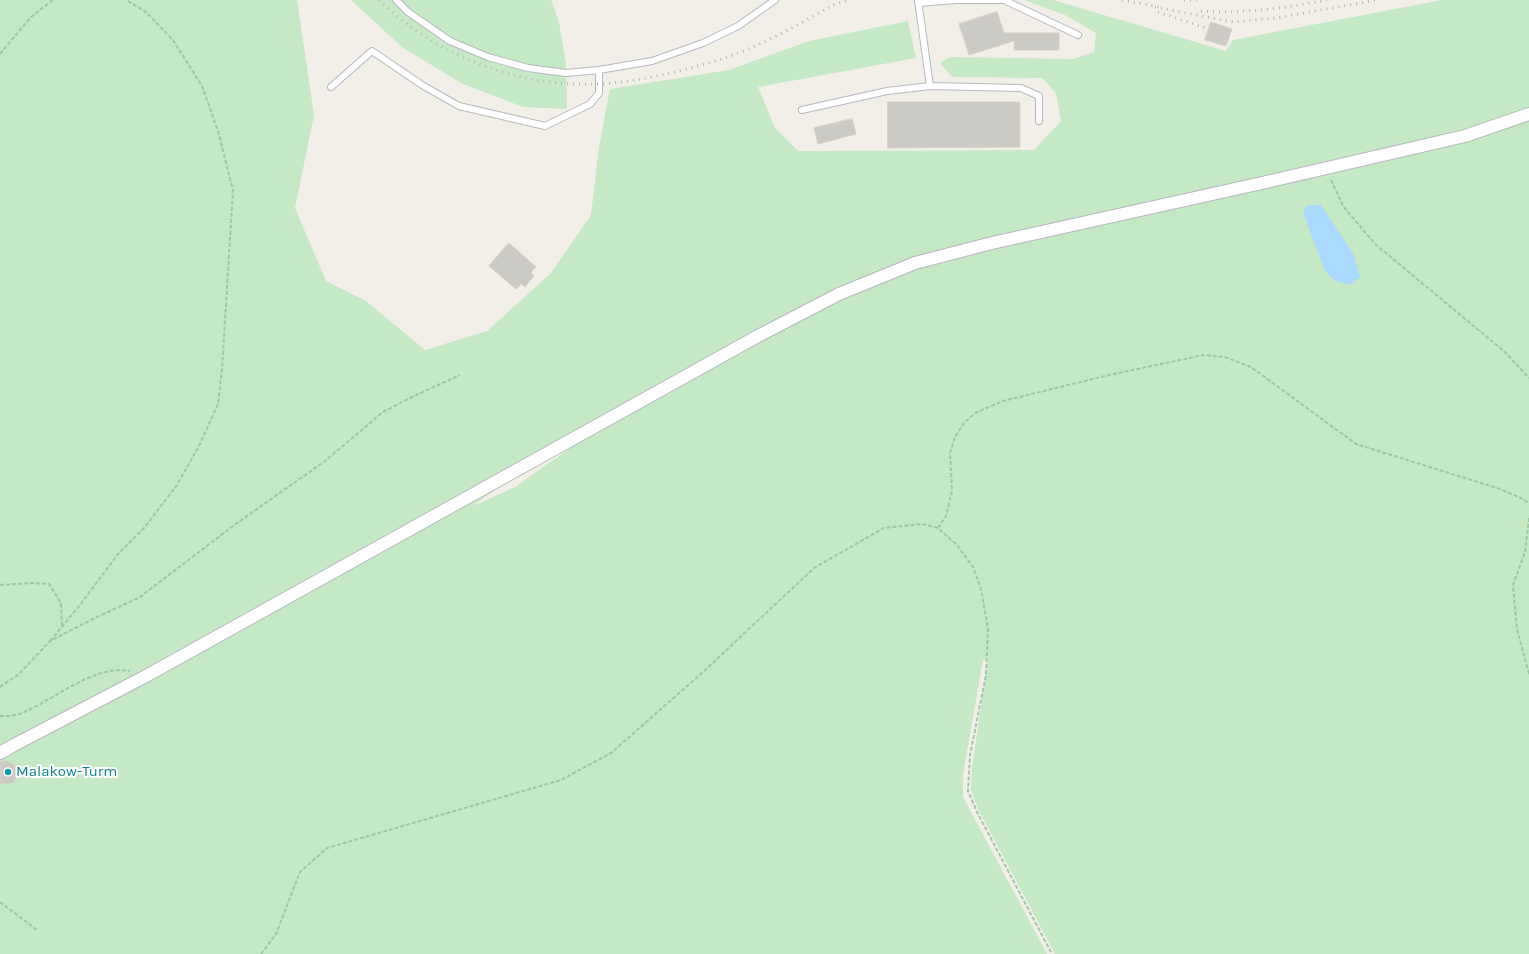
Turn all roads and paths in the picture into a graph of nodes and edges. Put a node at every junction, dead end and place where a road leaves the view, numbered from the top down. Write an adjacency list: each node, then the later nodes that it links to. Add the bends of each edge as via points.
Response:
1 (53, 0): 7 (path, via 31,17)
2 (126, 0): 21 (path, via 146,12 173,40 202,86 218,131 233,190 222,369 218,404 199,446 177,485 145,528 118,554)
3 (396, 0): 8 (lane, via 408,12 450,41 488,57 528,68 566,73)
4 (775, 0): 8 (lane, via 738,26 703,43 652,61)
5 (918, 1): 6 (lane, via 1004,0); 9 (lane)
6 (1078, 35)
7 (0, 54)
8 (599, 70): 10 (lane, via 599,93 590,104 545,126 460,106 422,85 372,51)
9 (930, 86): 11 (lane, via 888,91); 13 (lane, via 1021,88 1039,96)
10 (330, 87)
11 (802, 110)
12 (1529, 114): 14 (street, via 1465,136)
13 (1039, 121)
14 (1326, 168): 16 (path, via 1343,206 1375,244 1505,352); 24 (street, via 985,244 915,263 838,294 751,339)
15 (460, 376): 22 (path, via 383,412 325,461 233,526 140,597)
16 (1529, 378)
17 (1529, 503): 19 (path, via 1497,488 1356,444 1251,367 1225,357 1203,355 1003,401 975,412 955,437 950,453 952,491 946,516)
18 (1529, 518): 23 (path, via 1525,552 1513,585 1516,628)
19 (938, 528): 30 (path, via 922,524 884,528 814,568 703,672 611,753 561,780 327,848 300,872 276,934); 31 (path, via 957,545 973,567 981,589 988,629 986,675 970,755 968,791)
20 (0, 585): 21 (path, via 49,584 61,603)
21 (62, 627): 22 (path)
22 (50, 641): 25 (path, via 19,674)
23 (1529, 674)
24 (146, 676): 26 (path, via 118,670 102,672 18,715); 27 (street)
25 (0, 687)
26 (0, 716)
27 (0, 753)
28 (0, 902): 29 (path)
29 (37, 930)
30 (261, 954)
31 (1052, 954)

